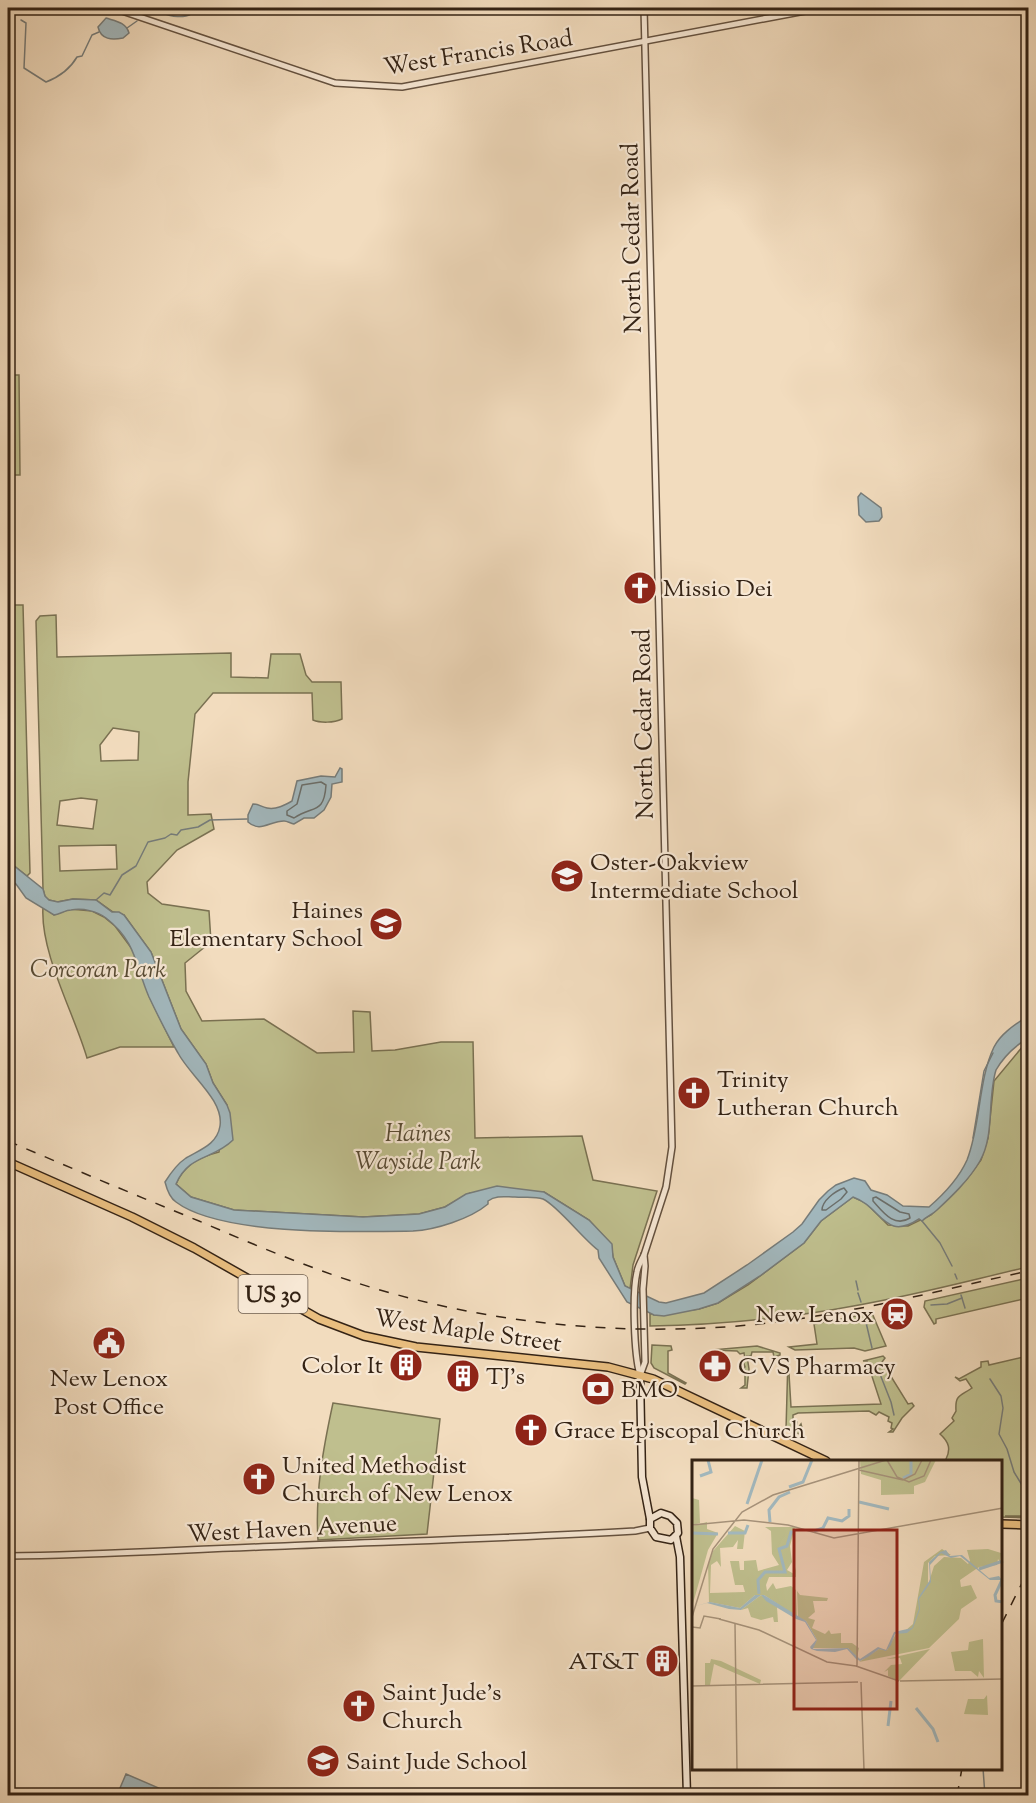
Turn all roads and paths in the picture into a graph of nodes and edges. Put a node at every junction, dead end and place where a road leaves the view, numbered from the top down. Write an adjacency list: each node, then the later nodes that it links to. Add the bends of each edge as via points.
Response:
1 (113, 8): 4 (street, West Francis Road, via 315,77 367,86 402,87)
2 (644, 8): 4 (street, North Cedar Road)
3 (821, 8): 4 (street, West Francis Road)
4 (645, 42): 6 (street, North Cedar Road, via 672,1147 666,1187)
5 (8, 1162): 7 (main road, West Maple Street / US 30, via 132,1217 319,1319 364,1336 416,1347 600,1366)
6 (644, 1256): 7 (street, North Cedar Road, via 645,1362); 7 (street, North Cedar Road, via 635,1279 636,1361)
7 (640, 1375): 8 (main road, US 30); 9 (main road, North Cedar Road, via 642,1482)
8 (824, 1460)
9 (649, 1504): 10 (main road); 11 (main road, North Cedar Road)
10 (661, 1513): 11 (main road); 15 (main road, via 676,1520)
11 (650, 1519): 14 (main road)
12 (1003, 1524): 13 (main road)
13 (1029, 1525)
14 (650, 1528): 16 (main road, via 656,1538); 18 (street, West Haven Avenue, via 532,1538)
15 (676, 1536): 16 (main road); 17 (main road)
16 (667, 1540): 17 (main road)
17 (678, 1551): 19 (main road)
18 (8, 1556)
19 (687, 1796)

